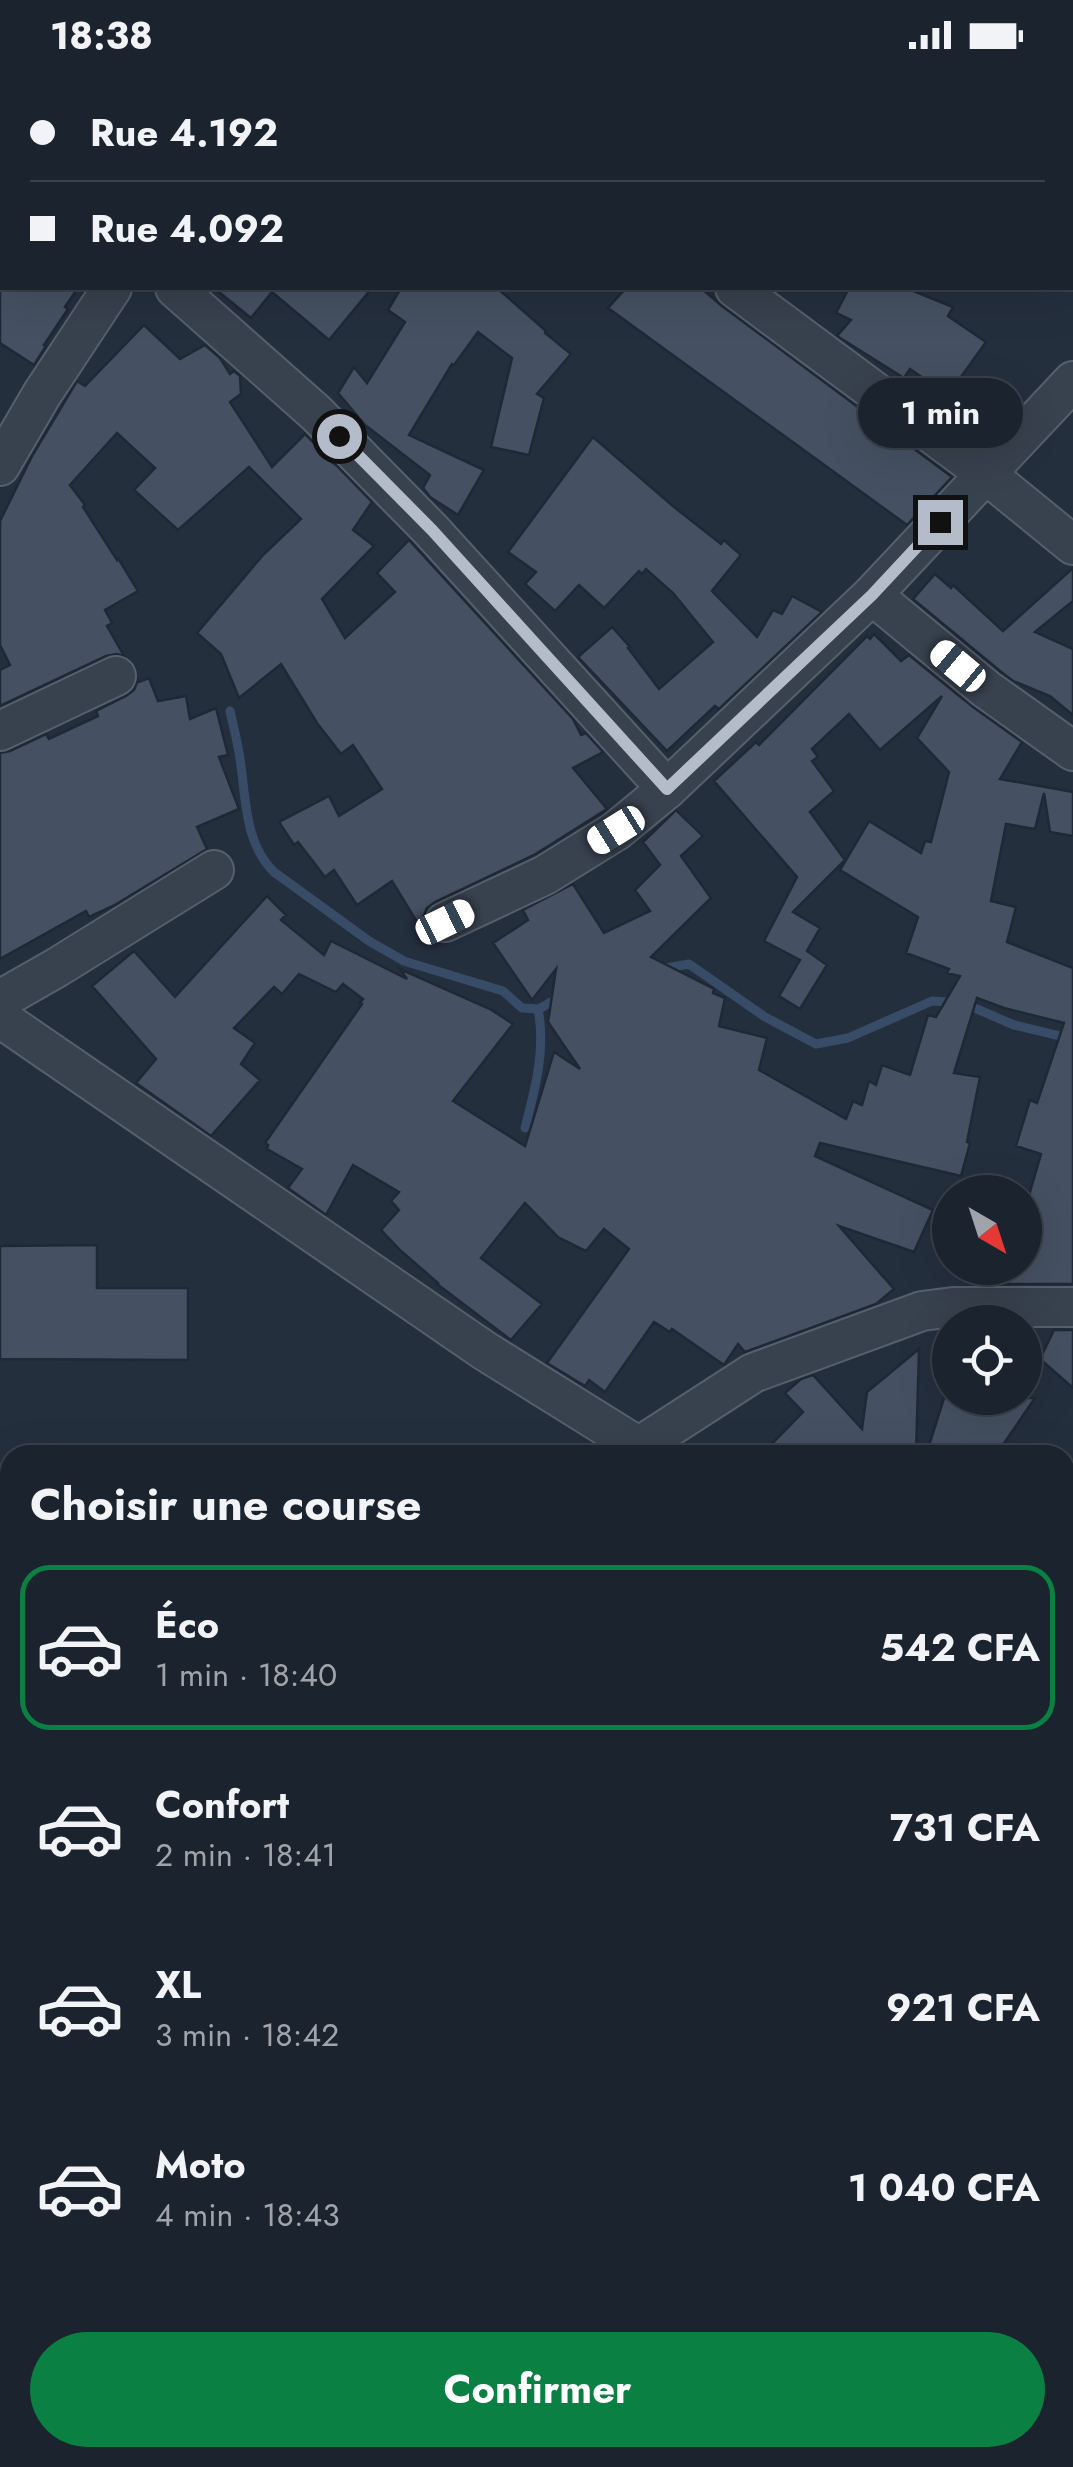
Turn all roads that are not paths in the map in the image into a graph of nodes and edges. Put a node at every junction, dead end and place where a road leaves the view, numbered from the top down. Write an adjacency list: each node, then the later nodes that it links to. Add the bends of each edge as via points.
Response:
1 (111, 290): 5 (street)
2 (177, 290): 12 (street, via 316,413 419,517)
3 (739, 290): 6 (street)
4 (1073, 381): 6 (street)
5 (0, 466)
6 (986, 474): 7 (street); 8 (street)
7 (1073, 546)
8 (872, 595): 11 (street); 12 (street)
9 (116, 676): 10 (street)
10 (0, 731)
11 (1073, 751)
12 (667, 789): 14 (street, via 545,875)
13 (214, 870): 15 (street)
14 (445, 922)
15 (0, 1000)
16 (0, 1018): 18 (street, via 485,1351)
17 (1073, 1307): 19 (street, via 922,1311 752,1373)
18 (636, 1445)
19 (654, 1445)

